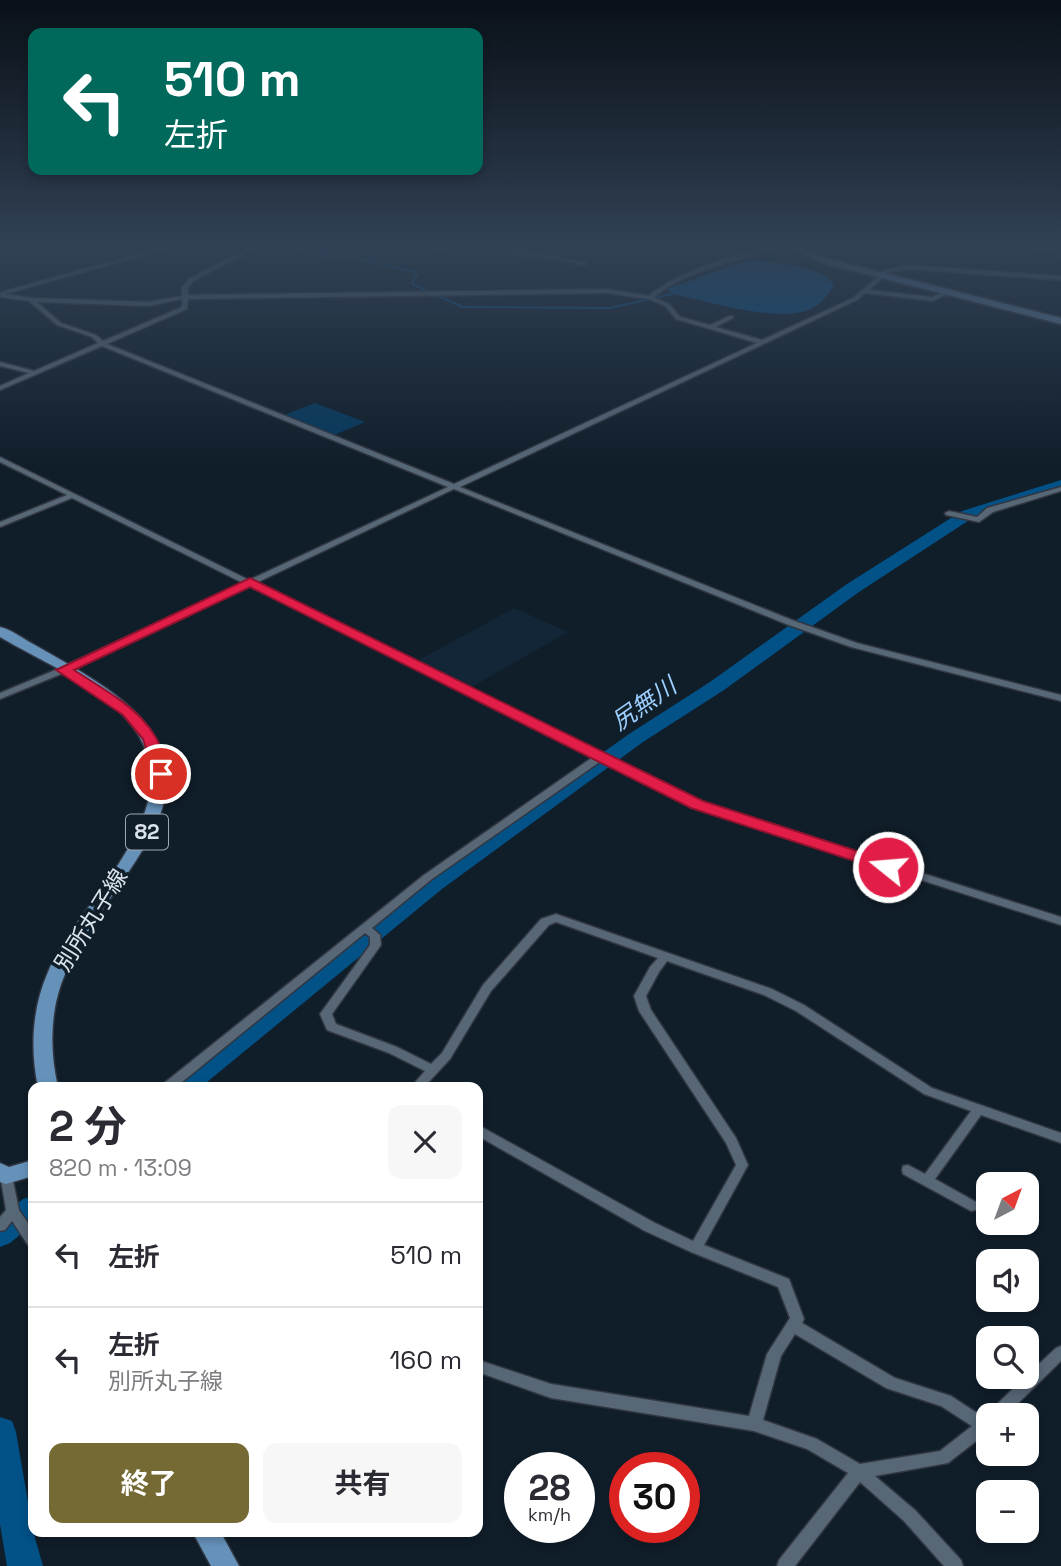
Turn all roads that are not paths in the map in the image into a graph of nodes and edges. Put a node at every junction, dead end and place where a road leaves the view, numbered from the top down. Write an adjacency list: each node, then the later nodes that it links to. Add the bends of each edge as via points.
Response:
1 (55, 320): 8 (street)
2 (158, 320): 8 (street)
3 (688, 320): 6 (street)
4 (725, 320): 6 (street)
5 (809, 320): 7 (street)
6 (711, 327): 7 (street)
7 (762, 342): 13 (street)
8 (102, 344): 10 (street); 13 (street)
9 (0, 364): 10 (street)
10 (32, 372): 11 (street)
11 (0, 388)
12 (0, 459): 15 (street)
13 (453, 486): 18 (street); 22 (street, via 830,637)
14 (1061, 489): 16 (street, via 990,510 979,520)
15 (74, 495): 17 (street); 18 (street)
16 (953, 514)
17 (0, 525)
18 (250, 582): 20 (street); 23 (street)
19 (0, 631): 20 (main road, 別所丸子線 / 82)
20 (63, 670): 21 (street); 28 (main road, 別所丸子線 / 82, via 138,723 157,752 161,784 144,839 79,931 57,972 45,1029)
21 (0, 696)
22 (1061, 698)
23 (600, 757): 24 (street, via 721,815); 25 (street, via 428,877)
24 (1061, 920)
25 (369, 931): 27 (street, via 376,945 326,1014 331,1027); 29 (street)
26 (665, 957): 27 (street, via 556,918 545,922 487,988); 31 (street, via 784,1000 928,1091); 42 (street, via 640,996 645,1012 732,1141 742,1165)
27 (433, 1070): 30 (street)
28 (48, 1082)
29 (173, 1082)
30 (418, 1082)
31 (978, 1110): 33 (street); 37 (street)
32 (483, 1133): 42 (street)
33 (1061, 1138)
34 (28, 1169): 36 (main road)
35 (908, 1170): 37 (street)
36 (3, 1174): 39 (street)
37 (927, 1181): 38 (street)
38 (971, 1206)
39 (18, 1217): 40 (street); 41 (street)
40 (0, 1226)
41 (28, 1233)
42 (696, 1248): 43 (street, via 783,1283 797,1319)
43 (794, 1326): 47 (street, via 891,1382); 48 (street, via 774,1354)
44 (1061, 1352): 46 (street)
45 (483, 1368): 48 (street, via 551,1391)
46 (1008, 1403)
47 (976, 1415)
48 (754, 1424): 50 (street, via 812,1444)
49 (976, 1431): 50 (street, via 943,1458)
50 (859, 1471): 53 (street); 54 (street, via 910,1516)
51 (209, 1537): 52 (main road)
52 (226, 1566)
53 (785, 1566)
54 (956, 1566)

